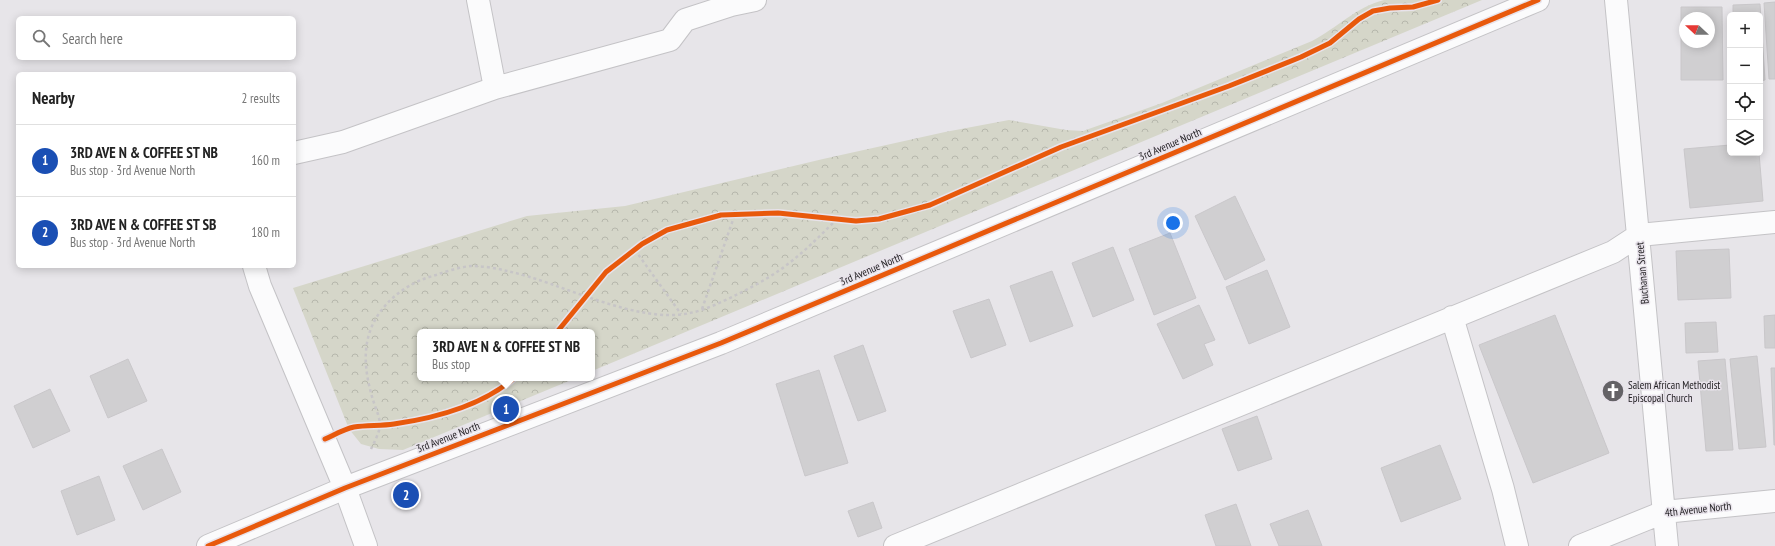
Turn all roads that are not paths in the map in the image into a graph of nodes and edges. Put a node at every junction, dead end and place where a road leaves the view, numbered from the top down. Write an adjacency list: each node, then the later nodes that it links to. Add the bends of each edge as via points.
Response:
1 (478, 0): 5 (street)
2 (755, 0): 5 (street, via 685,20 670,40)
3 (1538, 0): 11 (street, 3rd Avenue North, via 728,340)
4 (1616, 0): 8 (street, Buchanan Street)
5 (495, 88): 6 (street, via 343,142)
6 (296, 153)
7 (1775, 222): 8 (street)
8 (1639, 235): 10 (street, via 1613,252); 13 (street, Buchanan Street)
9 (255, 268): 11 (street)
10 (1452, 317): 16 (street); 17 (street, via 1503,489)
11 (345, 488): 14 (street, 3rd Avenue North); 15 (street)
12 (1775, 501): 13 (street, 4th Avenue North)
13 (1664, 512): 18 (street, 4th Avenue North); 19 (street, Buchanan Street)
14 (208, 546)
15 (366, 546)
16 (895, 546)
17 (1517, 546)
18 (1580, 546)
19 (1667, 546)

